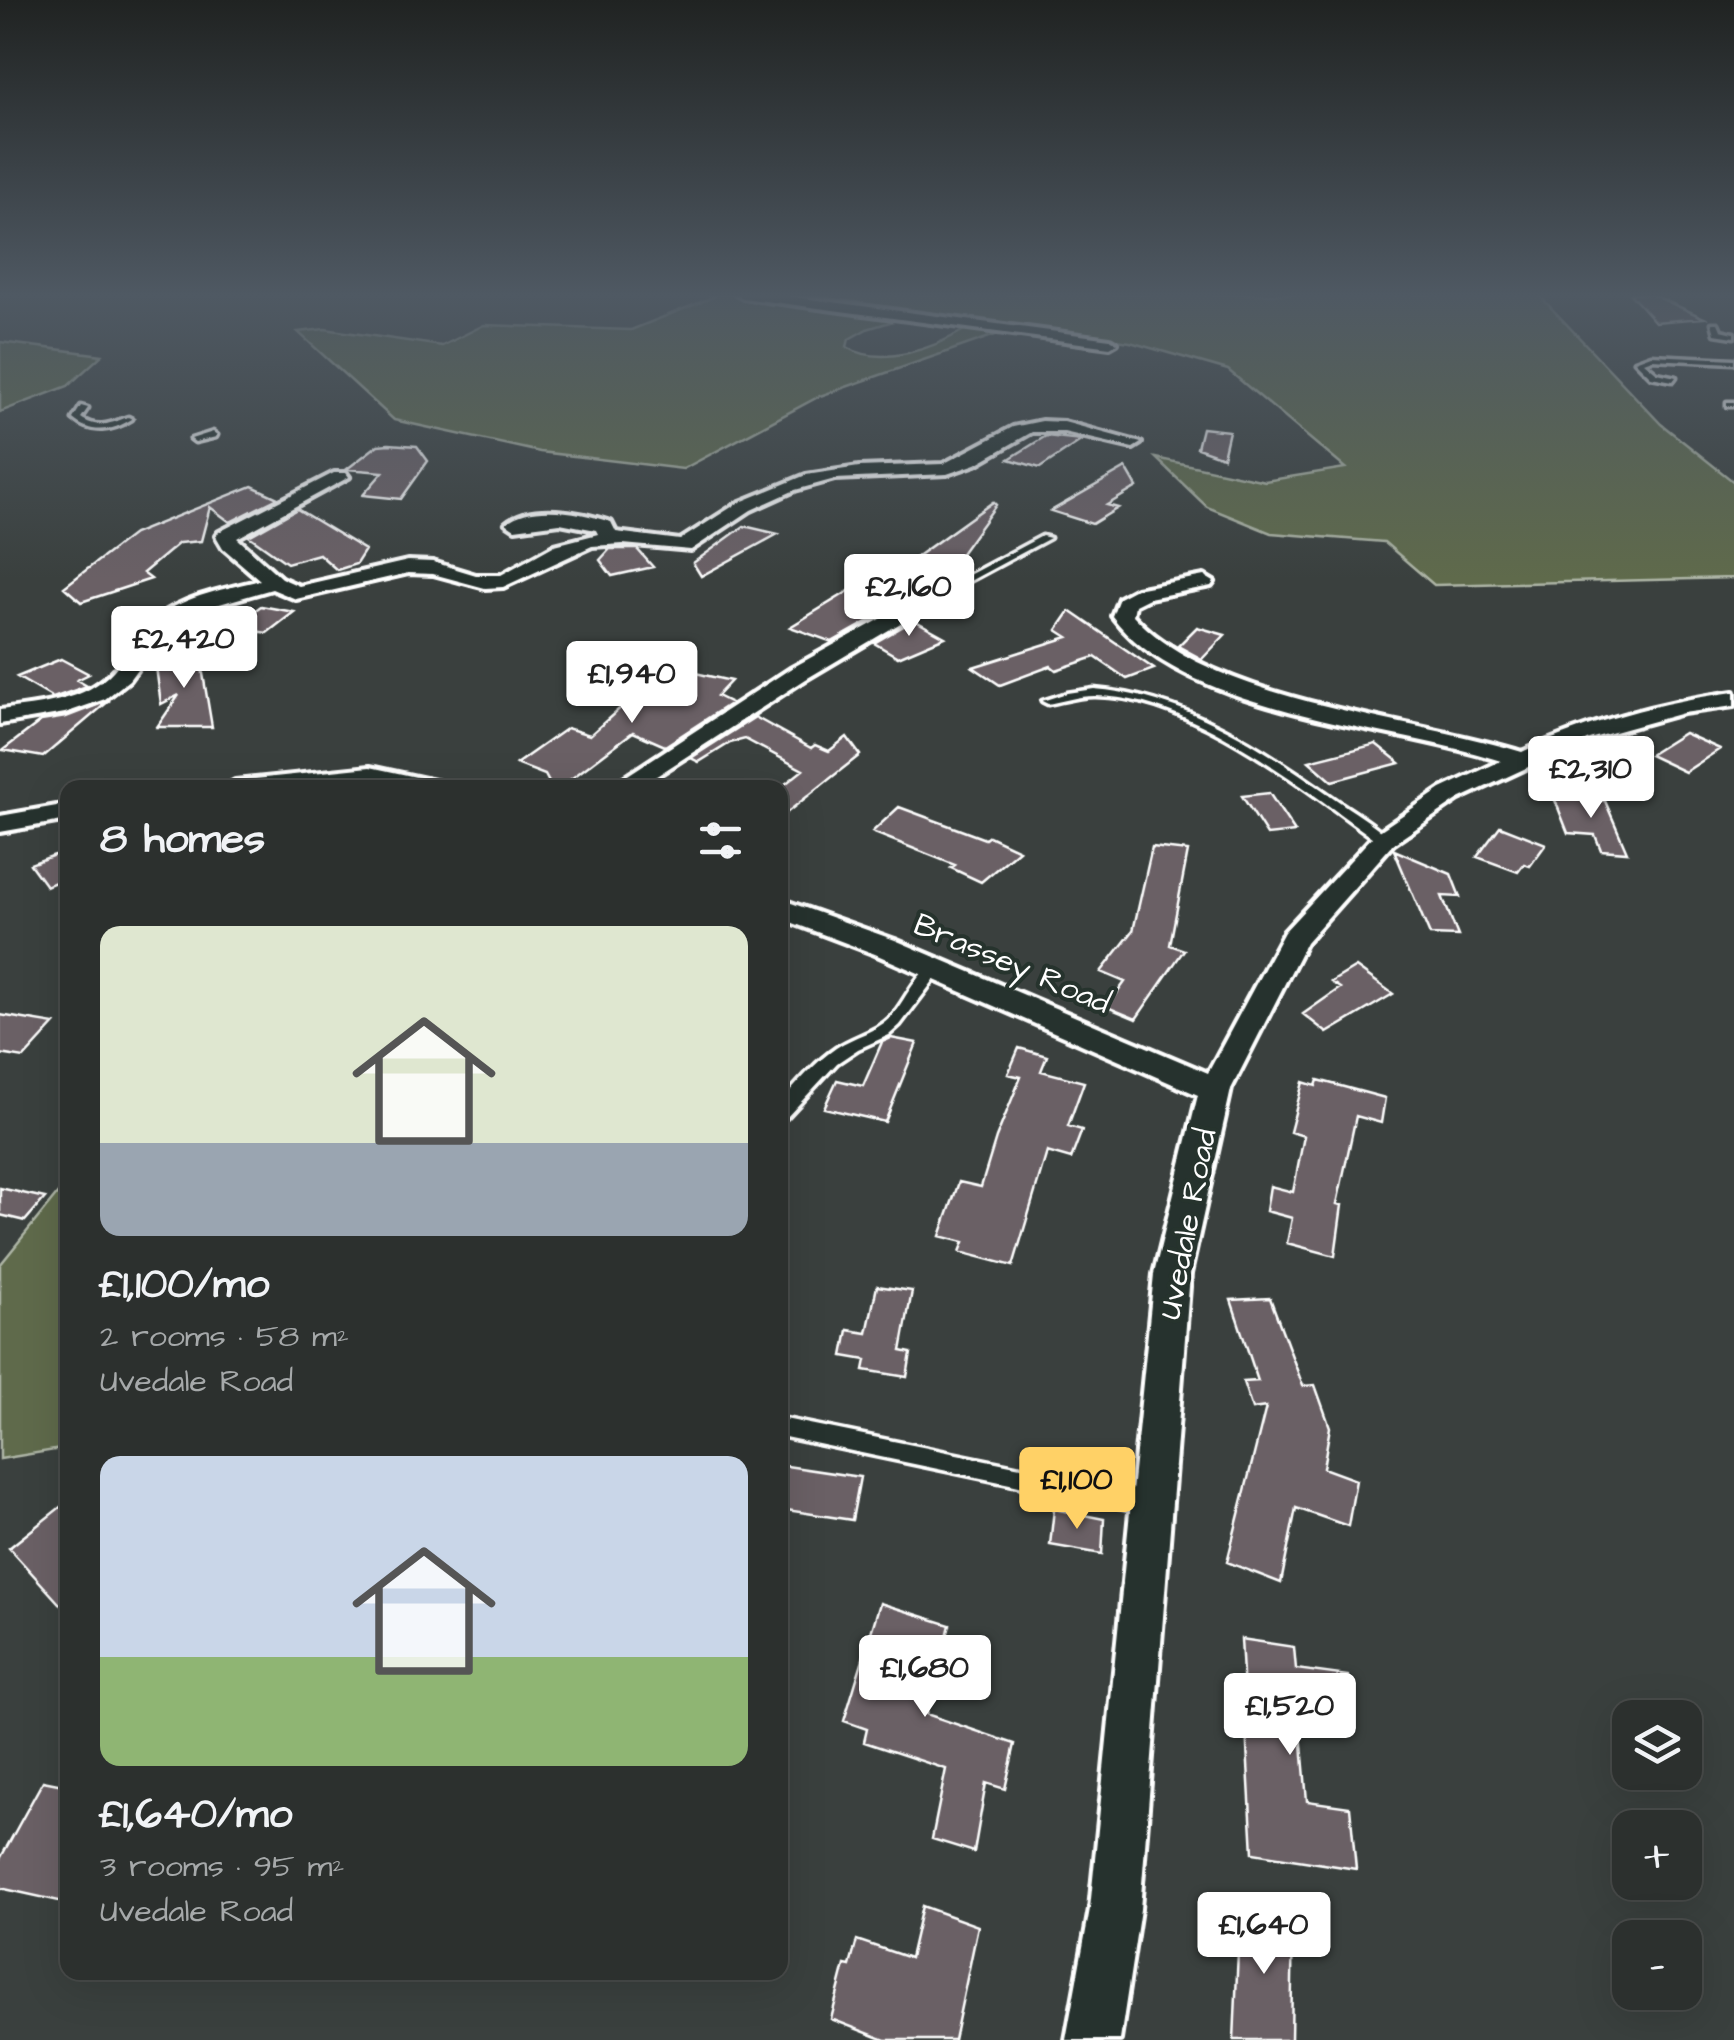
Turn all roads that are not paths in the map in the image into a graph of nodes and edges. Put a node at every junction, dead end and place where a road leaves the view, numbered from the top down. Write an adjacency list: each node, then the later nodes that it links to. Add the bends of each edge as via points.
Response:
1 (84, 408): 2 (lane, via 80,424 99,431)
2 (128, 419)
3 (213, 435): 4 (lane)
4 (195, 439)
5 (1133, 442): 10 (street, via 1044,422 958,466 802,480 725,516)
6 (340, 477): 12 (street, via 292,494 226,536)
7 (516, 524): 8 (street, via 582,518 604,526)
8 (609, 538): 10 (street); 12 (street, via 563,549 515,578 490,583 425,568 390,569 296,593)
9 (1045, 538): 14 (lane)
10 (684, 546): 11 (street)
11 (712, 554)
12 (274, 582): 17 (street, via 170,617 118,679 94,696)
13 (1204, 582): 18 (street, via 1126,602 1122,616 1131,633 1278,702)
14 (919, 604): 21 (street)
15 (1734, 699): 18 (street, Uvedale Road, via 1624,720)
16 (1048, 701): 24 (lane, via 1098,692 1201,721)
17 (0, 717)
18 (1522, 760): 24 (street, Uvedale Road, via 1450,794)
19 (312, 780): 20 (street, via 370,774)
20 (398, 780)
21 (632, 780)
22 (60, 813): 23 (street)
23 (0, 824)
24 (1384, 839): 27 (street, Uvedale Road, via 1294,938)
25 (788, 911): 26 (street, Brassey Road)
26 (936, 968): 27 (street, Brassey Road); 28 (lane, via 886,1030 824,1066)
27 (1215, 1089): 30 (street, Uvedale Road, via 1172,1274)
28 (788, 1105)
29 (788, 1428): 30 (lane)
30 (1150, 1504): 31 (street, Uvedale Road, via 1115,1909)
31 (1093, 2040)

